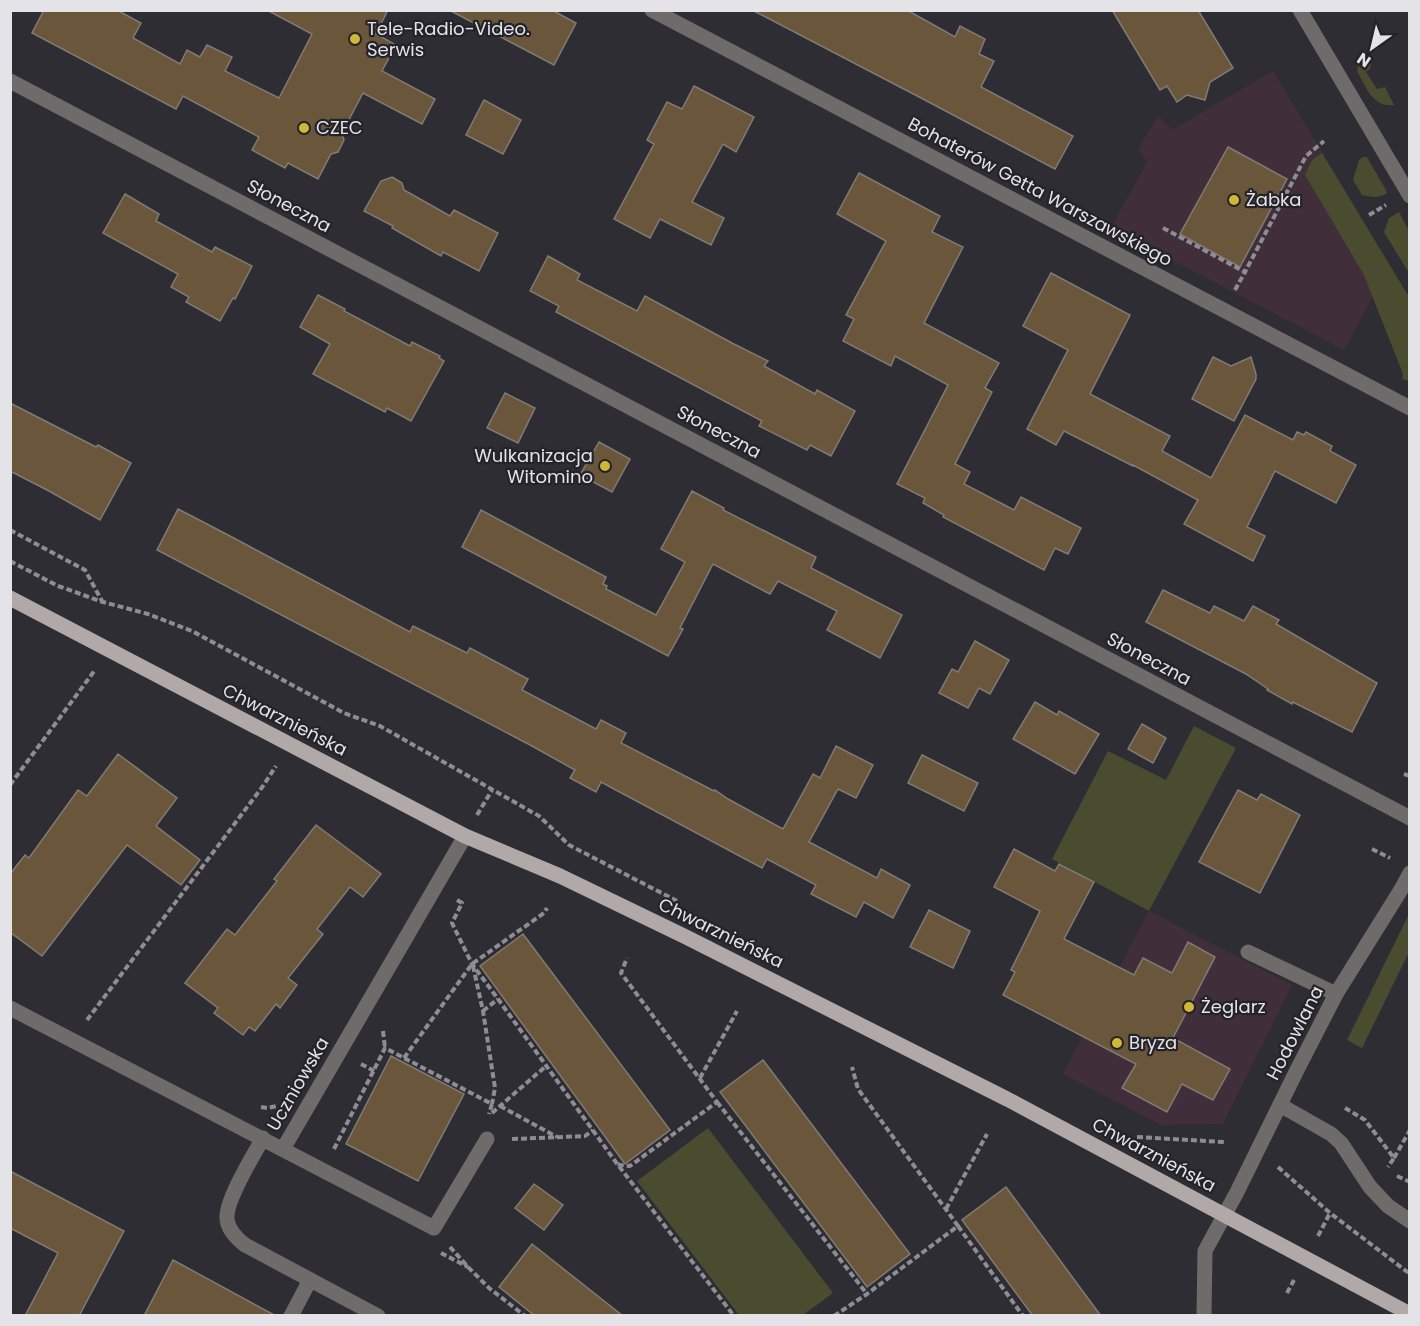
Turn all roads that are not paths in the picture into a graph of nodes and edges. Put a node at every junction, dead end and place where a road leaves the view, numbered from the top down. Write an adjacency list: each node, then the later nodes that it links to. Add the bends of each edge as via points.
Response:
1 (652, 10): 5 (street, Bohaterów Getta Warszawskiego)
2 (1300, 10): 4 (street)
3 (10, 81): 7 (street, Słoneczna)
4 (1410, 196)
5 (1410, 408)
6 (10, 598): 8 (main road, Chwarznieńska)
7 (1410, 818)
8 (465, 836): 16 (street, Uczniowska); 17 (main road, Chwarznieńska, via 560,876 686,937 1007,1099)
9 (1410, 873): 11 (street, Hodowlana)
10 (1248, 952): 11 (street)
11 (1336, 994): 13 (street, Hodowlana)
12 (10, 1008): 14 (street, Uczniowska)
13 (1280, 1105): 17 (street, Hodowlana); 18 (street, via 1331,1134 1370,1187)
14 (263, 1138): 16 (street, Uczniowska); 19 (street, via 230,1202 228,1225 235,1238 245,1245)
15 (487, 1139): 16 (street, via 434,1228)
16 (283, 1149)
17 (1225, 1215): 20 (main road, Chwarznieńska); 23 (street, via 1205,1251)
18 (1410, 1221)
19 (310, 1280): 21 (street); 22 (street)
20 (1410, 1314)
21 (291, 1316)
22 (378, 1316)
23 (1204, 1316)

